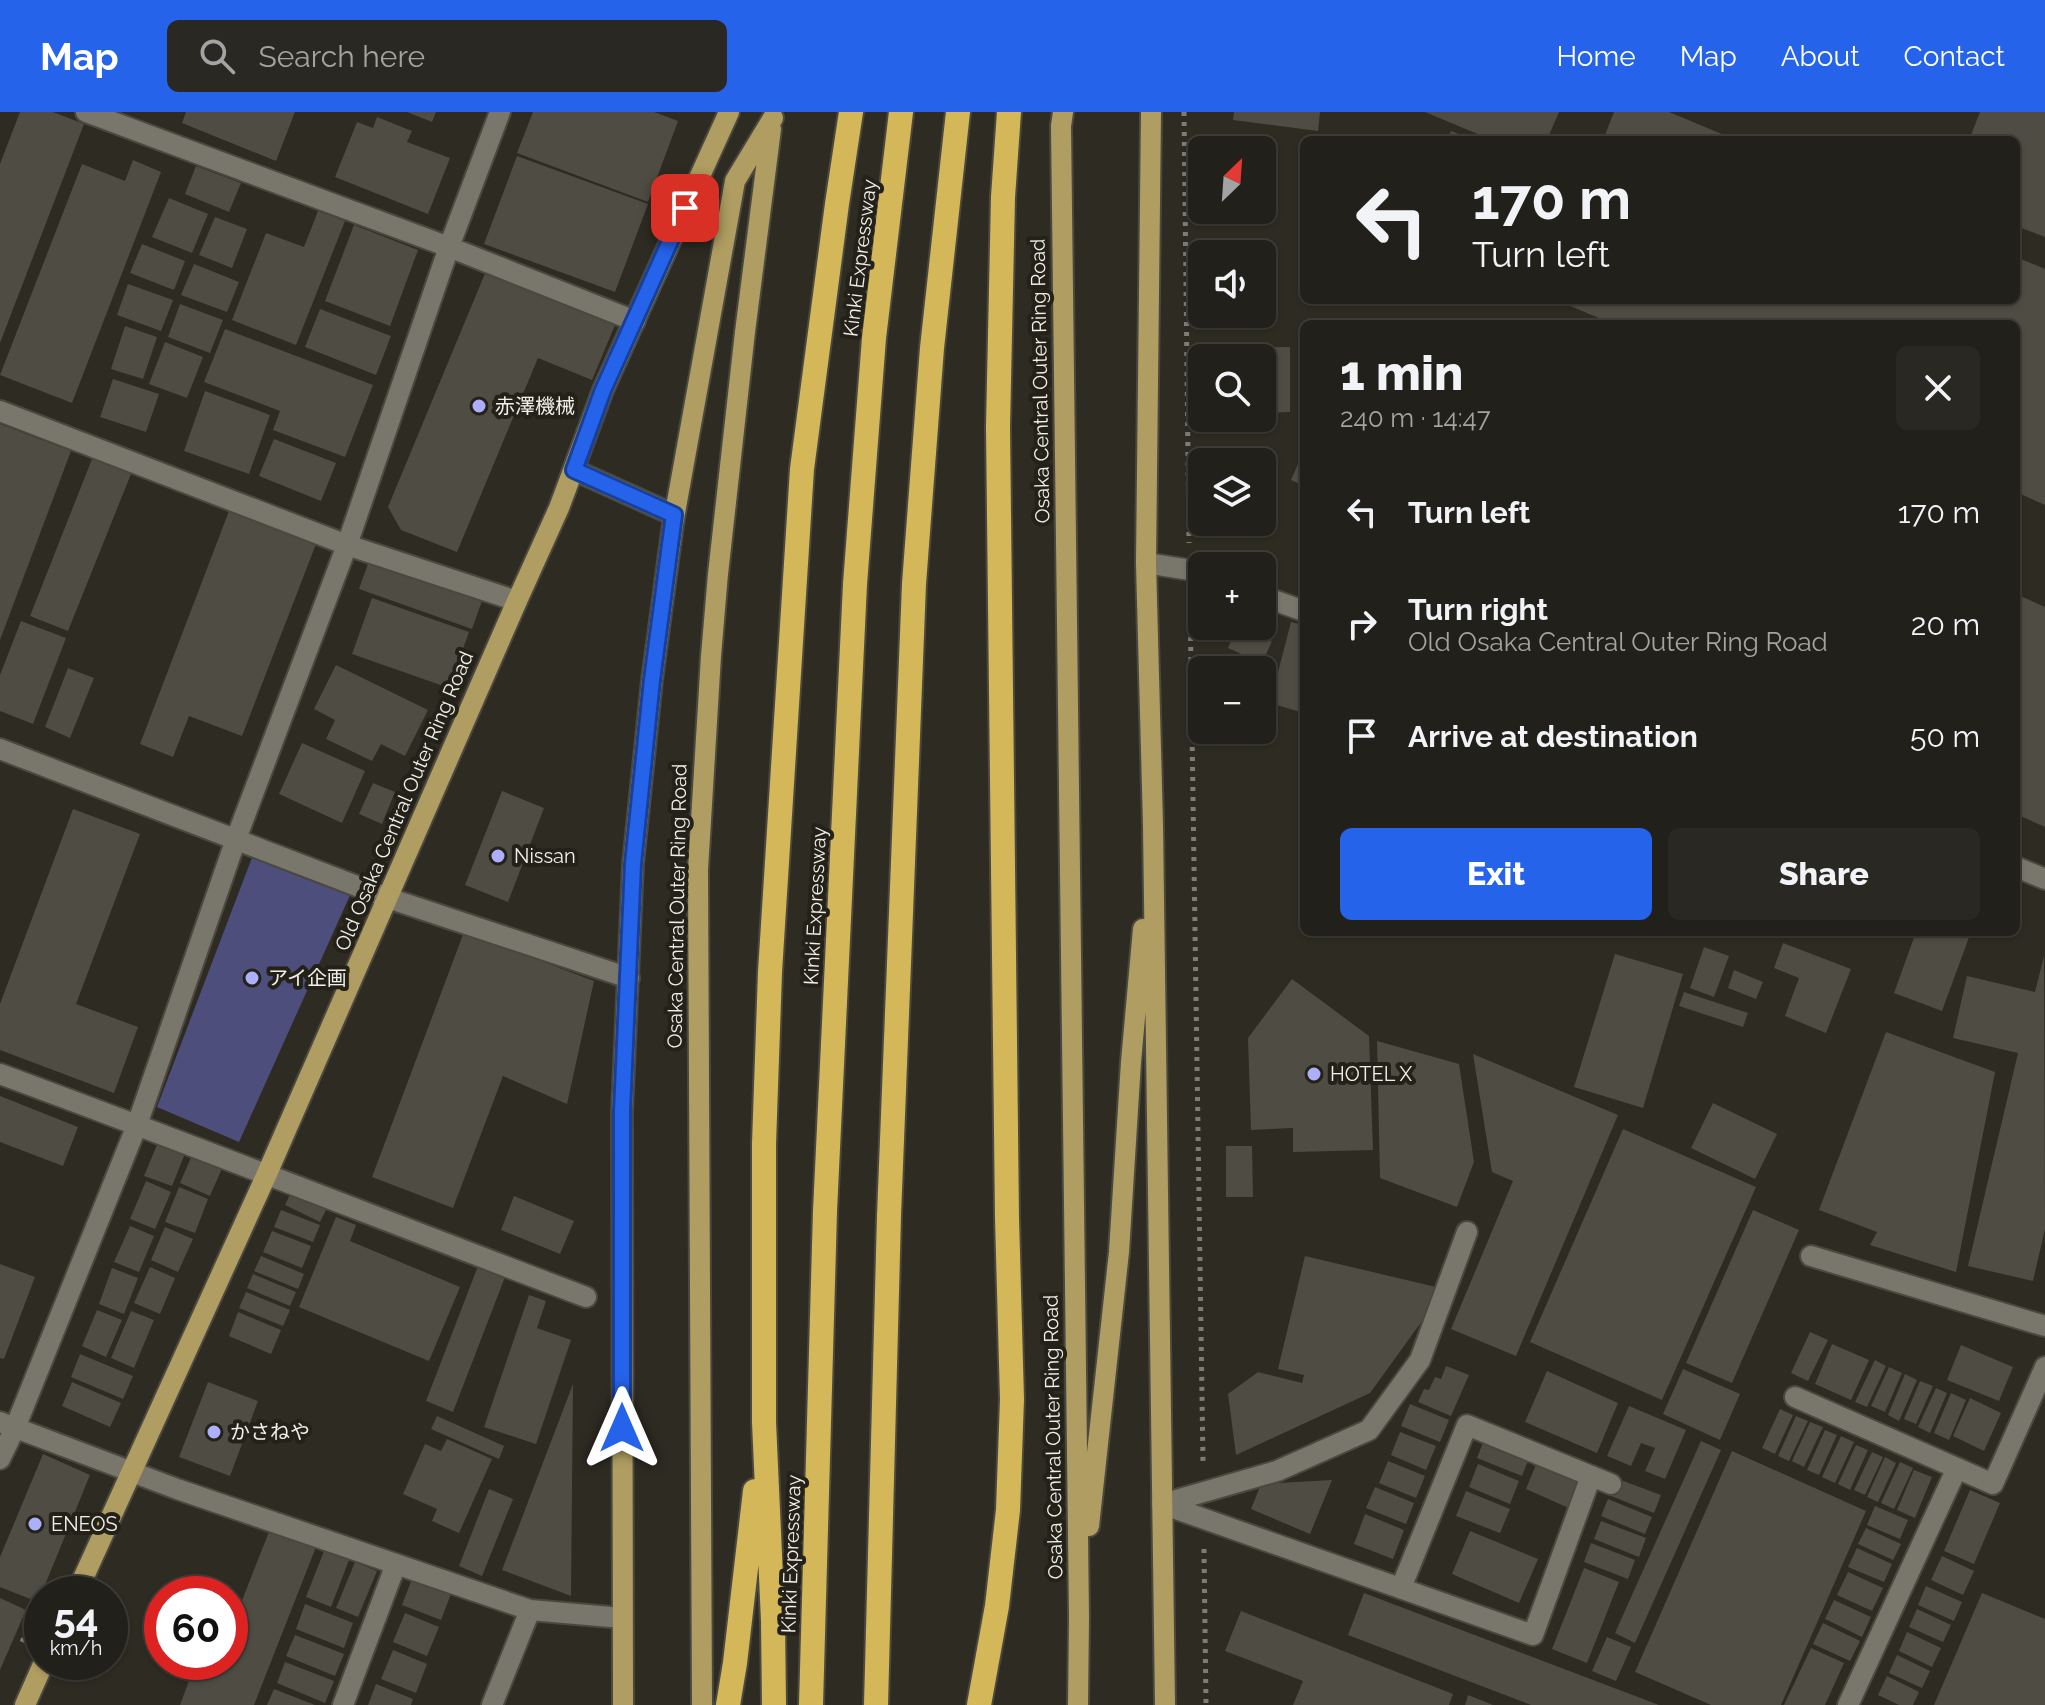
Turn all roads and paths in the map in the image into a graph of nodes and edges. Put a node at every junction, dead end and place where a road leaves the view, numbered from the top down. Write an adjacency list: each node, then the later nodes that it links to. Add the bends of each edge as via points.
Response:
1 (86, 112): 12 (street)
2 (500, 112): 12 (street)
3 (729, 112): 13 (main road, Old Osaka Central Outer Ring Road)
4 (851, 112): 41 (highway, via 802,469 770,972)
5 (901, 112): 65 (highway, Kinki Expressway, via 874,338 855,584 825,1196)
6 (958, 112): 66 (highway, via 914,584)
7 (1009, 112): 67 (highway, via 998,427 1012,1399 1008,1510)
8 (1063, 112): 55 (main road, Osaka Central Outer Ring Road)
9 (1151, 112): 19 (main road)
10 (1184, 112): 18 (path)
11 (774, 115): 16 (main road, via 735,181); 62 (main road, Osaka Central Outer Ring Road, via 724,517 699,857)
12 (449, 247): 13 (street); 17 (street)
13 (635, 321): 15 (main road, Old Osaka Central Outer Ring Road)
14 (0, 411): 17 (street)
15 (574, 470): 16 (main road); 21 (main road, Old Osaka Central Outer Ring Road)
16 (674, 515): 31 (main road, via 633,864)
17 (347, 545): 21 (street); 27 (street)
18 (1195, 552)
19 (1146, 563): 20 (street); 26 (main road)
20 (1188, 571)
21 (517, 601): 30 (main road, Old Osaka Central Outer Ring Road)
22 (1276, 601): 23 (street)
23 (1300, 610)
24 (1197, 640): 48 (path)
25 (0, 749): 27 (street)
26 (1153, 825): 49 (main road); 55 (main road, via 1119,1252)
27 (236, 839): 30 (street); 33 (street)
28 (2020, 869): 29 (street)
29 (2045, 879)
30 (388, 898): 31 (street); 34 (main road, Old Osaka Central Outer Ring Road)
31 (629, 978): 56 (main road, via 622,1111)
32 (0, 1074): 33 (street)
33 (137, 1125): 34 (street); 42 (street)
34 (266, 1176): 37 (street); 45 (main road, Old Osaka Central Outer Ring Road)
35 (1467, 1232): 48 (street, via 1420,1360 1369,1430 1277,1471)
36 (1811, 1256): 38 (street)
37 (586, 1297)
38 (2045, 1326)
39 (2045, 1367): 44 (street, via 1993,1484)
40 (1795, 1397): 44 (street)
41 (764, 1422): 63 (highway); 64 (highway)
42 (8, 1425): 43 (street); 45 (street)
43 (0, 1459)
44 (1957, 1468): 71 (street)
45 (131, 1472): 51 (street); 52 (main road, Old Osaka Central Outer Ring Road)
46 (1591, 1476): 47 (street); 53 (street, via 1533,1635); 53 (street, via 1467,1425)
47 (1611, 1484)
48 (1204, 1492): 49 (street)
49 (1162, 1504): 50 (street); 69 (main road)
50 (1204, 1519): 53 (street); 70 (path)
51 (396, 1564): 54 (street); 59 (street)
52 (84, 1576)
53 (1401, 1588)
54 (530, 1610): 56 (street); 60 (street)
55 (1079, 1617): 68 (main road, Osaka Central Outer Ring Road)
56 (622, 1618): 61 (main road)
57 (36, 1680): 58 (main road)
58 (25, 1705)
59 (343, 1705)
60 (492, 1705)
61 (623, 1705)
62 (702, 1705)
63 (728, 1705)
64 (774, 1705)
65 (811, 1705)
66 (876, 1705)
67 (979, 1705)
68 (1078, 1705)
69 (1165, 1705)
70 (1206, 1705)
71 (1848, 1705)

